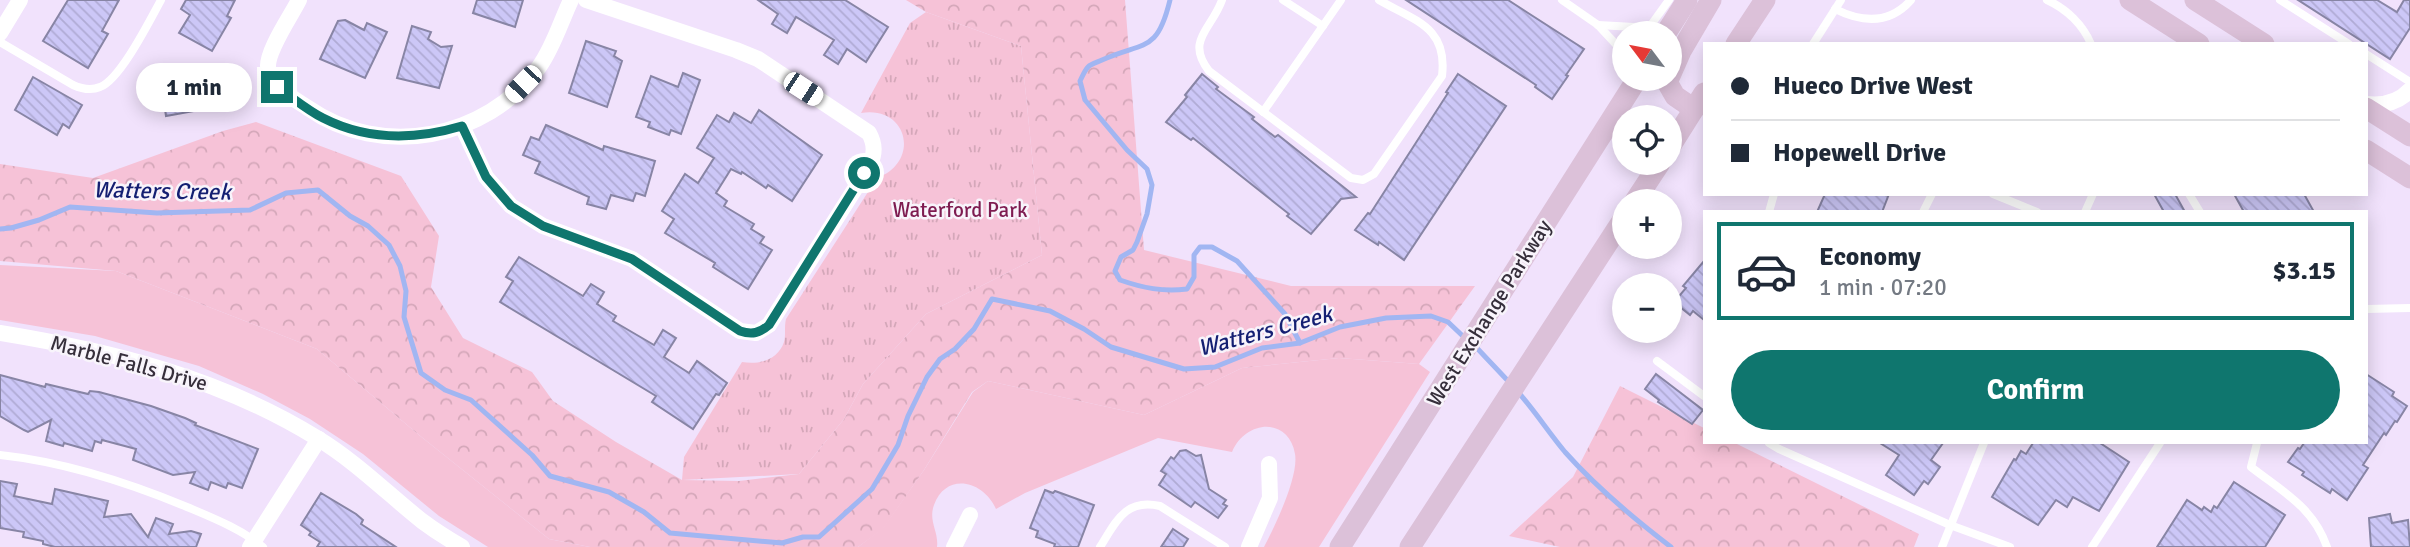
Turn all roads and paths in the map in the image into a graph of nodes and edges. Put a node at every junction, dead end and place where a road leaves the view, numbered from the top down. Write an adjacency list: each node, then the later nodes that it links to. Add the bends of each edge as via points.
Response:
1 (20, 0): 25 (street)
2 (161, 0): 27 (lane, via 116,75 102,87 82,89)
3 (299, 0): 44 (street, via 271,52 268,68 277,87 323,118 366,134 404,138)
4 (571, 0): 44 (street, via 539,66 507,101)
5 (586, 0): 44 (street, via 758,59 869,133 873,158 769,325 756,333 740,331 632,259 543,226 511,206 486,177)
6 (1222, 0): 43 (lane, via 1198,41 1200,60)
7 (1283, 0): 24 (lane)
8 (1341, 0): 24 (lane)
9 (1379, 0): 43 (lane, via 1430,30 1444,59 1442,76 1374,174 1363,180 1351,178)
10 (1562, 0): 23 (lane)
11 (1669, 0): 23 (lane, via 1651,25)
12 (1687, 0): 22 (main road)
13 (1711, 0): 34 (main road)
14 (1765, 0): 28 (main road)
15 (1841, 0): 21 (lane)
16 (1911, 0): 21 (lane, via 1890,15 1871,19 1853,18)
17 (2047, 0): 30 (lane, via 2066,11)
18 (2130, 0): 31 (main road)
19 (2195, 0): 32 (main road)
20 (2280, 0): 33 (lane)
21 (1835, 9): 29 (lane)
22 (1674, 21)
23 (1598, 25): 26 (lane)
24 (1323, 26): 43 (lane)
25 (0, 33)
26 (1612, 40)
27 (0, 42)
28 (1738, 42)
29 (1814, 42)
30 (2090, 42)
31 (2196, 42)
32 (2261, 42)
33 (2346, 42)
34 (1682, 49)
35 (2368, 55): 36 (lane)
36 (2410, 82)
37 (2410, 90): 41 (street, via 2394,101)
38 (1628, 91): 72 (main road, West Exchange Parkway)
39 (1672, 91): 40 (main road)
40 (1701, 106): 45 (main road)
41 (2368, 106)
42 (2368, 107): 46 (main road)
43 (1263, 112)
44 (462, 126)
45 (1682, 131)
46 (2410, 136)
47 (2368, 151): 48 (main road)
48 (2410, 178)
49 (1998, 196): 50 (lane)
50 (2032, 210)
51 (1612, 236): 73 (main road)
52 (2410, 308): 53 (lane)
53 (2368, 309)
54 (0, 332): 57 (street, Marble Falls Drive, via 180,374 258,406)
55 (1657, 361): 56 (lane)
56 (1703, 395)
57 (319, 439): 66 (street); 67 (street, Marble Falls Drive)
58 (1771, 444): 65 (lane)
59 (1984, 444): 65 (lane)
60 (2159, 444): 76 (lane)
61 (2257, 444): 77 (lane, via 2251,467 2304,506)
62 (0, 455): 66 (lane, via 107,477 150,492 209,516)
63 (1269, 464): 71 (street, via 1270,498)
64 (970, 515): 68 (street)
65 (1951, 525): 74 (lane); 75 (lane)
66 (256, 545)
67 (462, 547)
68 (954, 547)
69 (1100, 547): 70 (lane, via 1127,510 1149,503)
70 (1225, 547)
71 (1249, 547)
72 (1339, 547)
73 (1410, 547)
74 (1942, 547)
75 (2010, 547)
76 (2092, 547)
77 (2327, 547)

